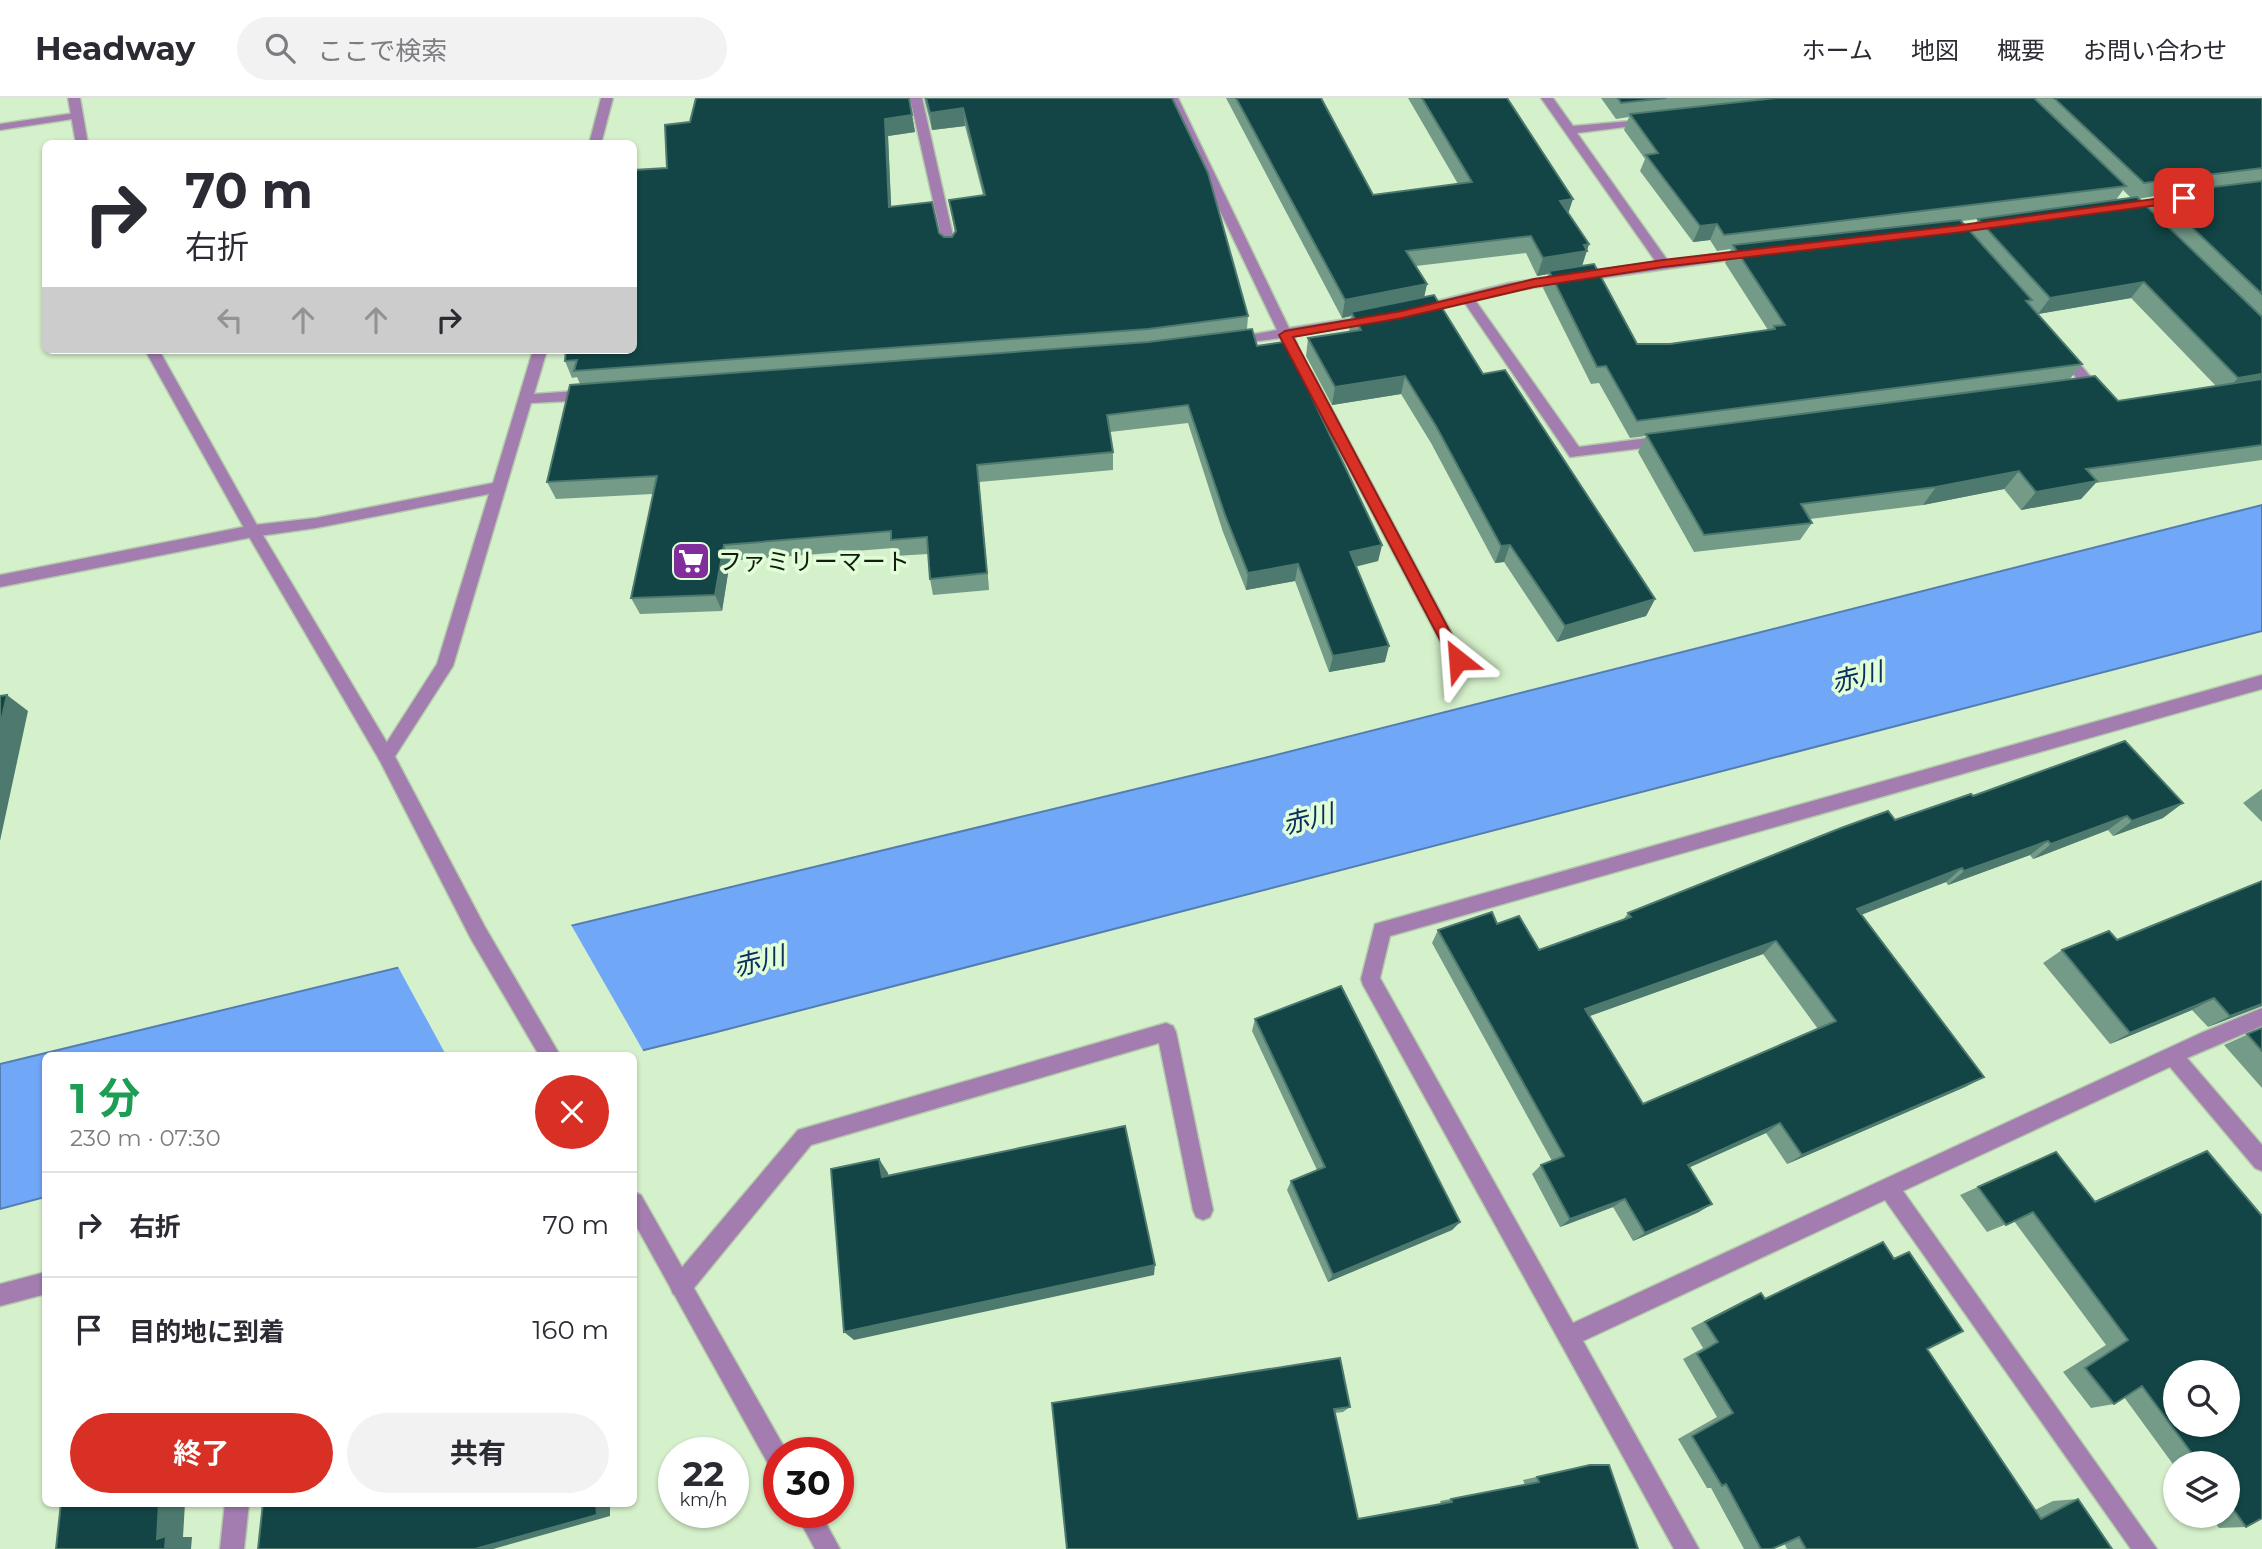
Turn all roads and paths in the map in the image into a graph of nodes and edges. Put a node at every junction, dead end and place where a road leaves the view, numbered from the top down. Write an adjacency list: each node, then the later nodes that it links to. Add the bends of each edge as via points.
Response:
1 (74, 98): 6 (street)
2 (607, 98): 11 (street)
3 (916, 98): 12 (street)
4 (1172, 98): 16 (street)
5 (1547, 98): 9 (street)
6 (75, 116): 8 (street); 10 (street)
7 (1665, 119): 9 (street)
8 (0, 127)
9 (1569, 130): 14 (street)
10 (81, 140)
11 (596, 140)
12 (950, 250)
13 (1760, 252): 14 (street)
14 (1663, 264): 15 (street)
15 (1466, 297): 16 (street, via 1396,316); 24 (street, via 1575,453)
16 (1285, 335): 18 (street); 28 (street)
17 (2054, 343): 21 (street, via 2090,385)
18 (1217, 344)
19 (154, 354): 26 (street)
20 (539, 354): 23 (street)
21 (2063, 388)
22 (610, 393): 23 (street)
23 (527, 399): 25 (street)
24 (1684, 438)
25 (500, 487): 26 (street); 30 (street, via 445,666)
26 (253, 531): 27 (street); 30 (street)
27 (0, 581)
28 (1458, 660)
29 (2262, 682): 41 (street, via 1382,930 1370,979)
30 (386, 756): 32 (street, via 478,933)
31 (2262, 1017): 33 (street)
32 (548, 1052)
33 (2172, 1056): 34 (street); 35 (street)
34 (2262, 1161)
35 (1889, 1188): 41 (street); 48 (street)
36 (637, 1207): 39 (street)
37 (1203, 1210): 39 (street, via 1166,1032 805,1138)
38 (42, 1284): 40 (street)
39 (681, 1286): 42 (street)
40 (0, 1296)
41 (1568, 1336): 47 (street)
42 (766, 1437)
43 (237, 1507): 45 (street)
44 (816, 1528): 46 (street)
45 (232, 1549)
46 (828, 1549)
47 (1687, 1549)
48 (2145, 1549)

